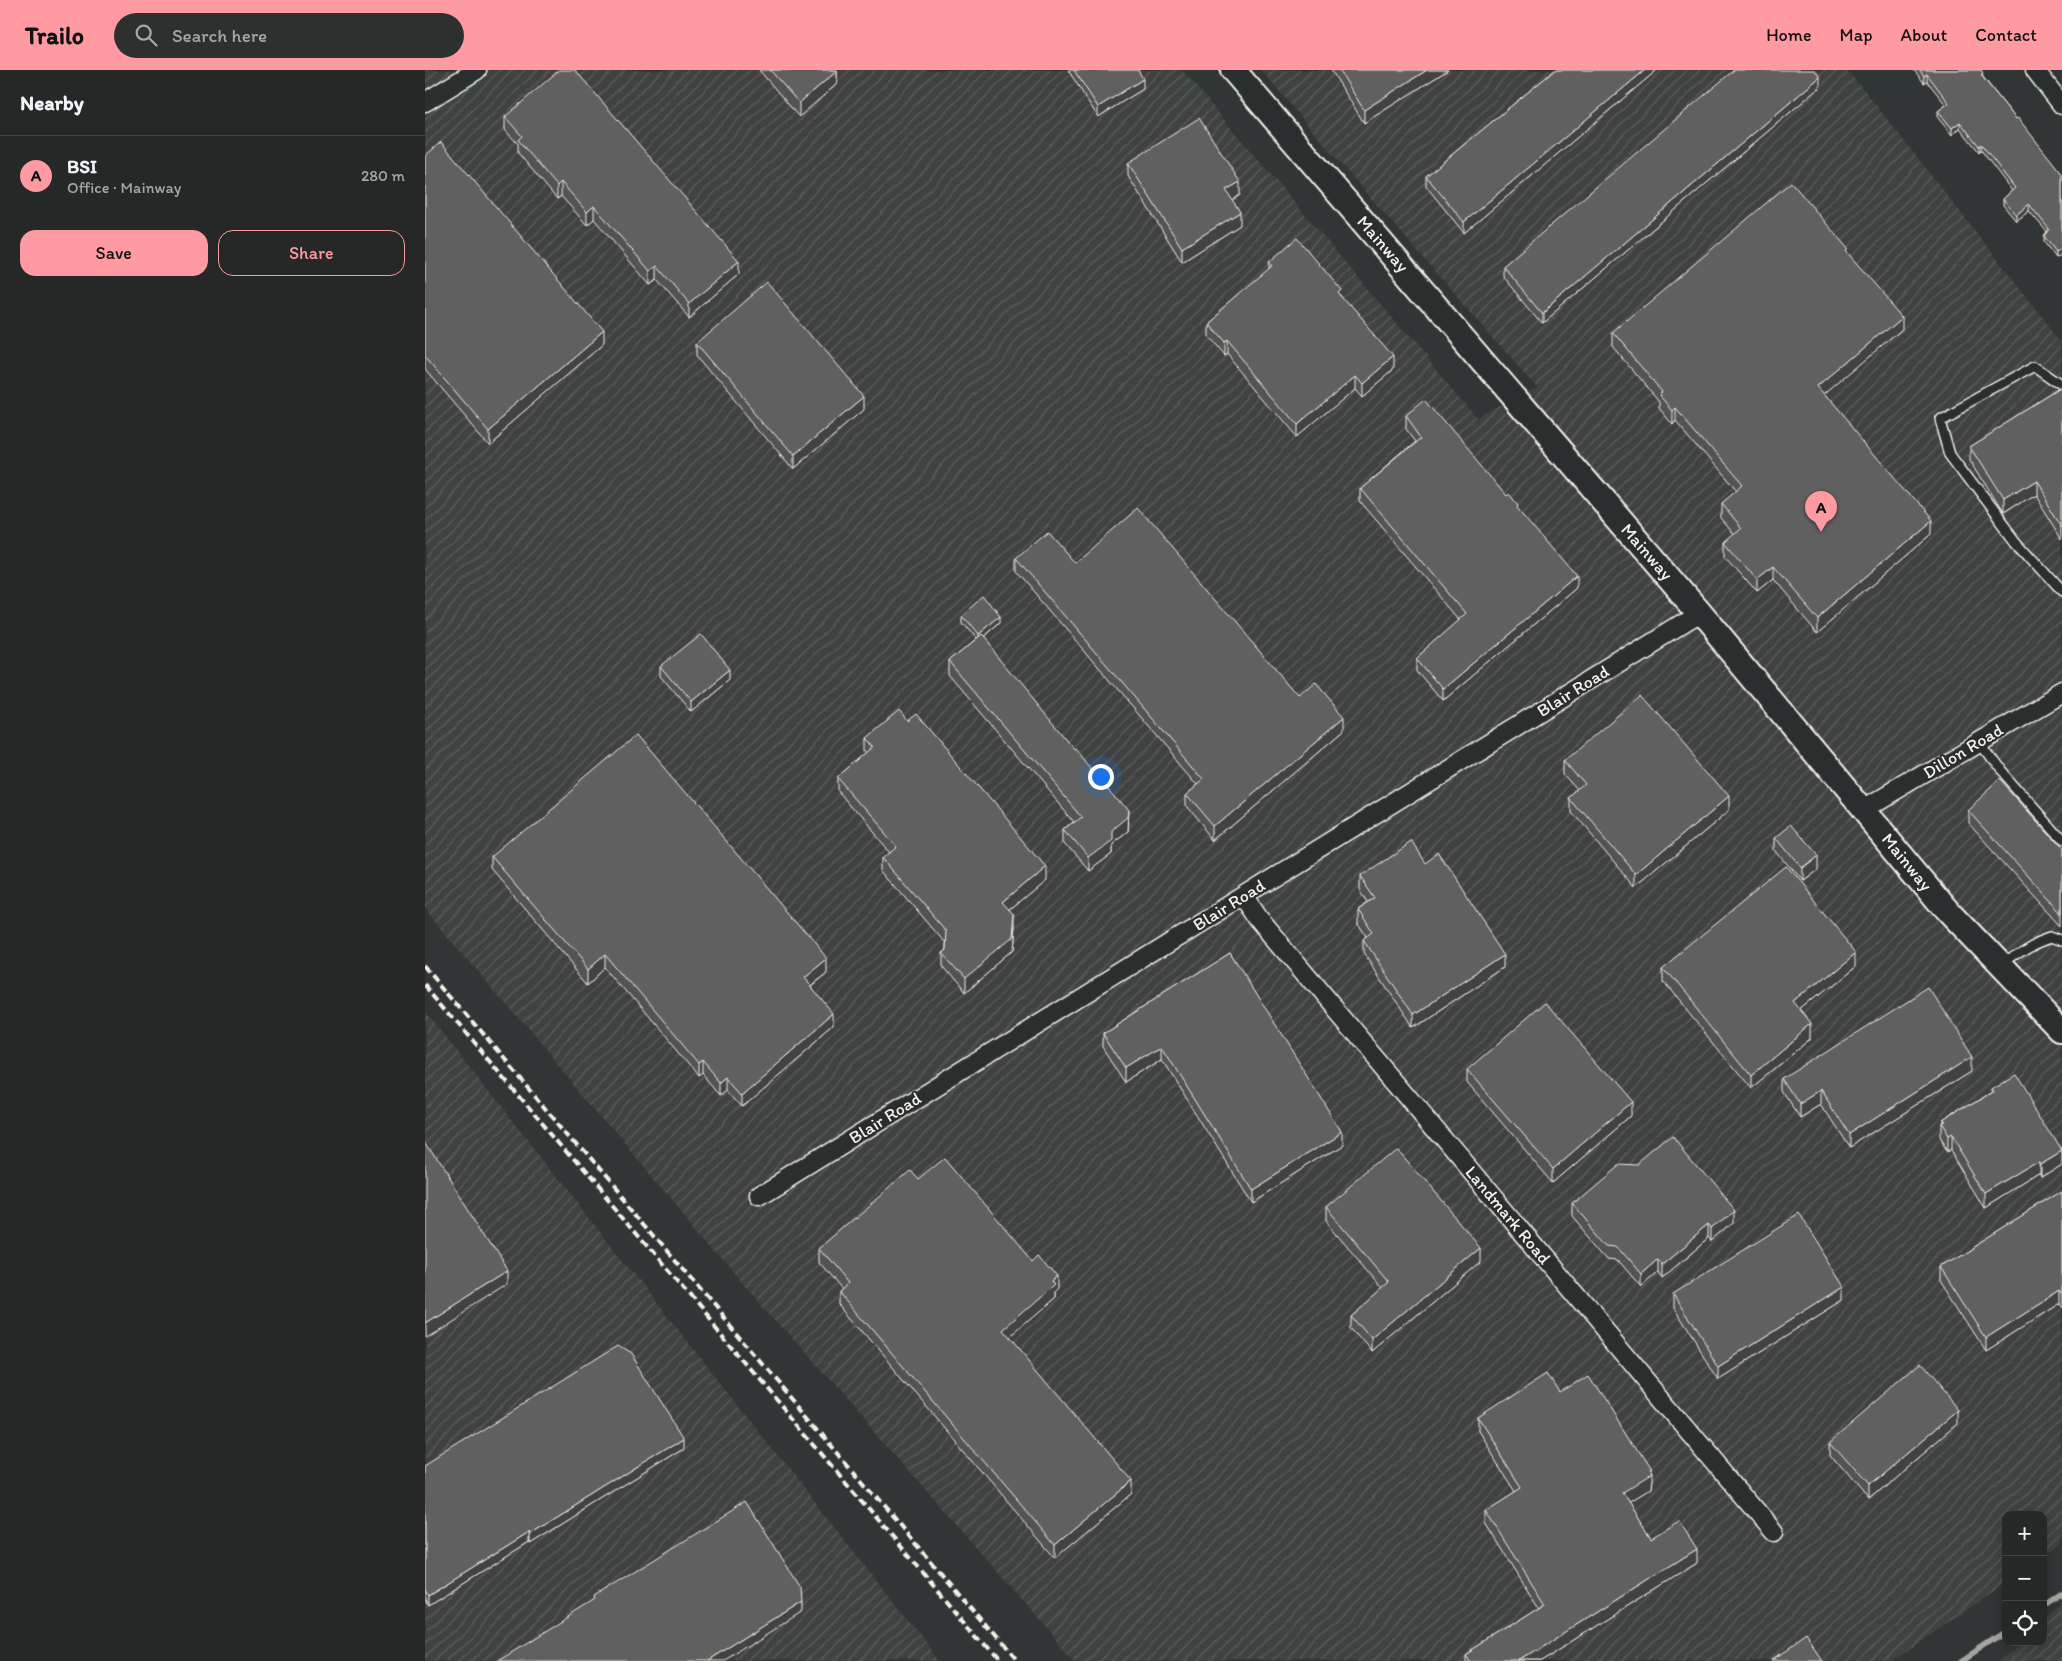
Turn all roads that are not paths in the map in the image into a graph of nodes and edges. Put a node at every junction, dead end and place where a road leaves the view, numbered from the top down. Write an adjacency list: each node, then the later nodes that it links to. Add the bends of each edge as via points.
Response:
1 (477, 70): 4 (street)
2 (1233, 70): 8 (street, Mainway)
3 (2035, 70): 5 (street)
4 (425, 102)
5 (2062, 104)
6 (2062, 385): 7 (lane, via 2035,366 1940,418 1949,453 2016,541)
7 (2062, 592)
8 (1699, 613): 11 (street, Mainway); 13 (street, Blair Road)
9 (2062, 693): 10 (street, Dillon Road)
10 (1979, 742): 11 (street, Dillon Road); 12 (lane, via 2001,772)
11 (1864, 810): 15 (street, Mainway, via 1949,913)
12 (2062, 840)
13 (1243, 896): 17 (street, Blair Road); 18 (street, Landmark Road)
14 (2062, 940): 15 (lane, via 2052,936 2029,945)
15 (2001, 966): 16 (street, Mainway)
16 (2062, 1032)
17 (759, 1196)
18 (1774, 1532)

